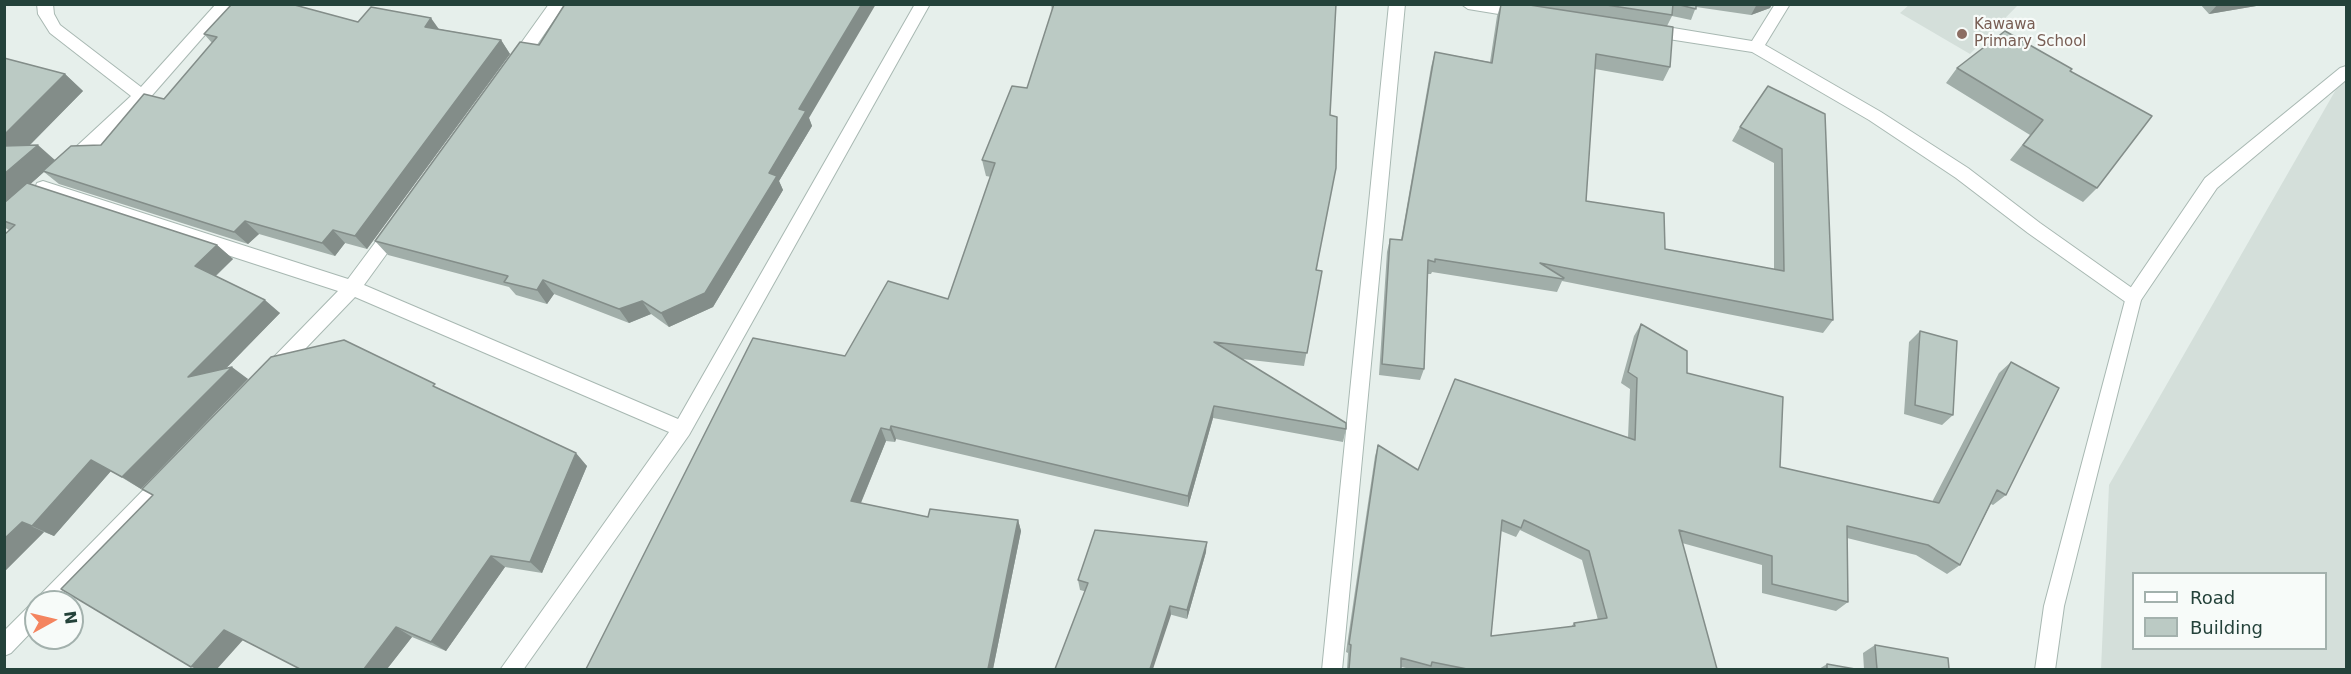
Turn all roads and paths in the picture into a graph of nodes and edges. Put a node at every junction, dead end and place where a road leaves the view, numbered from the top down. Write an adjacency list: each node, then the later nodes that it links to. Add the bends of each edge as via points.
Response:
1 (45, 4): 13 (street, via 46,15 55,29)
2 (225, 4): 13 (street)
3 (558, 4): 12 (street)
4 (923, 4): 20 (street)
5 (1397, 4): 26 (street)
6 (1468, 4): 8 (street)
7 (1783, 4): 10 (street)
8 (1535, 13)
9 (1634, 28): 10 (street)
10 (1756, 47): 18 (street, via 1875,116 1962,173)
11 (2346, 72): 18 (street, via 2211,183)
12 (503, 80)
13 (141, 96): 14 (street)
14 (43, 188): 15 (street); 17 (street)
15 (27, 202)
16 (407, 212): 17 (street)
17 (352, 288): 19 (street); 20 (street)
18 (2133, 298): 27 (street, via 2054,606)
19 (261, 381)
20 (682, 429): 25 (street)
21 (179, 466): 22 (street)
22 (59, 590)
23 (24, 625): 24 (street)
24 (4, 646)
25 (510, 669)
26 (1332, 669)
27 (2045, 669)

